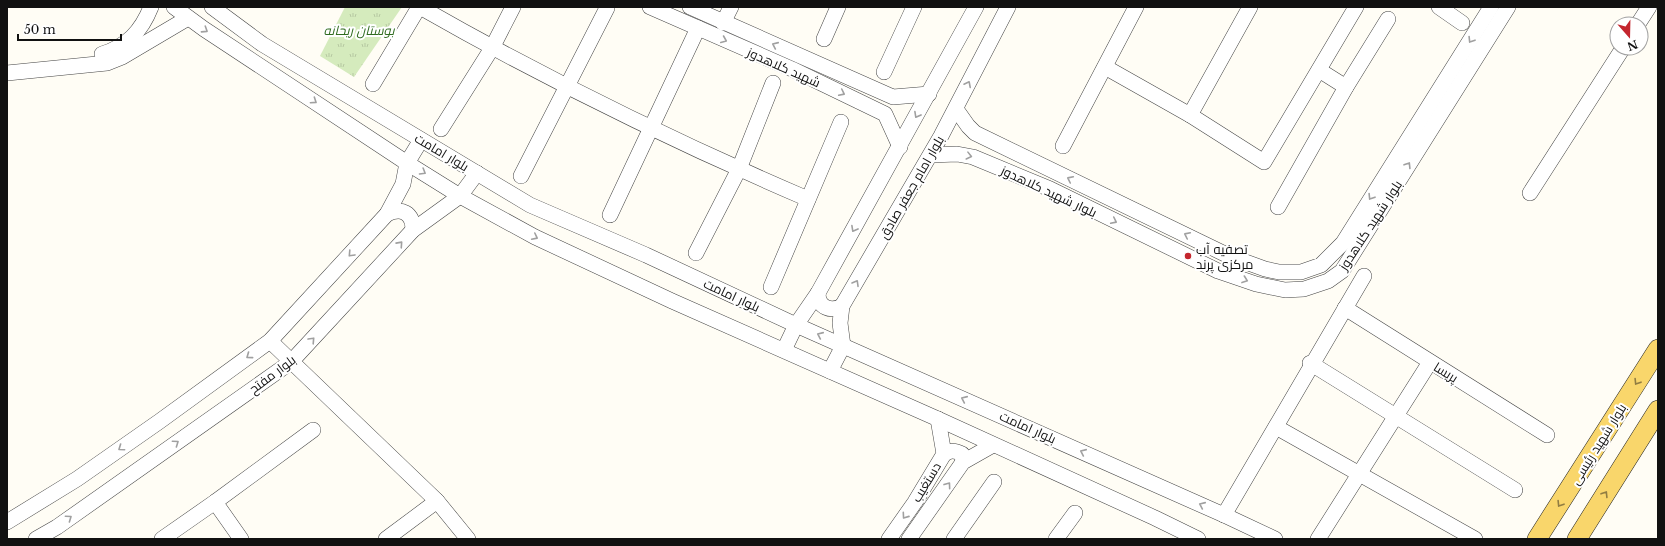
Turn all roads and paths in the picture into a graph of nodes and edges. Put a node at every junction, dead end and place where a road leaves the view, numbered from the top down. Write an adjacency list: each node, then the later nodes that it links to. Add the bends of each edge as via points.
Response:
1 (151, 7): 31 (street, via 146,20 135,35 115,50 93,56)
2 (174, 7): 22 (street, بلوار امامت)
3 (212, 7): 49 (street, بلوار امامت, via 262,44)
4 (419, 7): 28 (street); 38 (street)
5 (513, 7): 28 (street)
6 (650, 7): 26 (street, شهید کلاهدوز)
7 (690, 7): 24 (street, شهید کلاهدوز)
8 (731, 7): 24 (street)
9 (838, 7): 27 (street)
10 (914, 7): 35 (street)
11 (976, 7): 41 (street)
12 (1008, 7): 43 (street, بلوار امام جعفر صادق, one-way to 12)
13 (1136, 7): 32 (street)
14 (1250, 7): 45 (street)
15 (1356, 7): 34 (street)
16 (1440, 7): 25 (street)
17 (1492, 7): 43 (street, بلوار شهید کلاهدوز, one-way to 43, via 1342,243 1321,265 1301,272 1279,272 1229,256 976,133)
18 (1508, 7): 52 (street, بلوار شهید کلاهدوز, one-way to 18, via 957,154 973,157 1050,189 1218,270 1256,284 1285,290 1304,289 1328,281 1342,271)
19 (1649, 7): 21 (street)
20 (607, 8): 40 (street)
21 (1643, 16)
22 (188, 18): 36 (street, via 122,57 107,62); 53 (street, بلوار امامت, one-way to 53)
23 (1388, 19): 39 (street)
24 (723, 22): 29 (street, شهید کلاهدوز, one-way to 24)
25 (1462, 23)
26 (698, 28): 33 (street, شهید کلاهدوز, one-way to 33); 47 (street)
27 (824, 39)
28 (492, 48): 40 (street); 48 (street)
29 (798, 55): 33 (street); 42 (street, شهید کلاهدوز)
30 (1618, 56): 57 (street)
31 (7, 63)
32 (1105, 67): 45 (street); 50 (street)
33 (792, 69): 44 (street, شهید کلاهدوز, one-way to 44)
34 (1319, 70): 39 (street); 45 (street, via 1264,162)
35 (884, 72)
36 (7, 73)
37 (773, 83): 54 (street)
38 (373, 84)
39 (1346, 87): 60 (street)
40 (568, 88): 47 (street); 56 (street)
41 (929, 94): 42 (street, شهید کلاهدوز); 51 (street, one-way to 51)
42 (893, 97): 44 (street, via 895,108)
43 (956, 109): 52 (street, بلوار امام جعفر صادق)
44 (885, 114): 51 (street)
45 (1190, 115)
46 (841, 122): 59 (street)
47 (651, 128): 54 (street); 62 (street)
48 (441, 129)
49 (421, 140): 53 (street); 55 (street, بلوار امامت)
50 (1063, 146)
51 (900, 147): 67 (street, one-way to 67)
52 (931, 155): 68 (street, بلوار امام جعفر صادق, one-way to 52)
53 (407, 163): 58 (street, بلوار امامت, one-way to 58); 61 (street, via 403,184)
54 (739, 169): 59 (street); 64 (street)
55 (476, 173): 58 (street, بلوار مفتح); 70 (street, بلوار امامت, via 530,205 646,255)
56 (521, 176)
57 (1530, 193)
58 (460, 196): 63 (street, بلوار مفتح); 74 (street, بلوار امامت, one-way to 74, via 535,237)
59 (808, 199): 66 (street)
60 (1278, 207)
61 (387, 214): 63 (street, via 402,211 411,219); 71 (street, one-way to 71)
62 (610, 215)
63 (413, 230): 75 (street, بلوار مفتح, one-way to 63)
64 (696, 253)
65 (1364, 276): 69 (street)
66 (771, 287)
67 (818, 293): 68 (street, via 818,300 824,307 831,309); 70 (street)
68 (842, 306): 72 (street, بلوار امام جعفر صادق, via 840,323)
69 (1345, 308): 76 (street, پریسا); 77 (street)
70 (796, 325): 72 (street, بلوار امامت, one-way to 70); 74 (street)
71 (270, 341): 75 (street); 95 (street, one-way to 95, via 77,479)
72 (843, 346): 78 (street); 94 (street, بلوار امامت, one-way to 72)
73 (1658, 349): 109 (main road, بلوار شهید رئیسی, one-way to 109)
74 (784, 350): 78 (street, بلوار امامت)
75 (291, 362): 91 (street); 96 (street, بلوار مفتح, one-way to 75, via 57,527)
76 (1430, 362): 80 (street); 84 (street, پریسا)
77 (1311, 364): 80 (street); 82 (street)
78 (830, 371): 81 (street, بلوار امامت)
79 (1658, 410): 110 (main road, one-way to 79)
80 (1396, 416): 88 (street); 90 (street)
81 (938, 419): 85 (street, بلوار امامت); 86 (street, دستغیب)
82 (1276, 427): 88 (street); 94 (street)
83 (313, 430): 92 (street)
84 (1547, 435)
85 (993, 445): 87 (street, دستغیب); 105 (street, بلوار امامت)
86 (944, 454): 87 (street, via 954,450 962,454); 101 (street, دستغیب, one-way to 101)
87 (963, 462): 102 (street, دستغیب, one-way to 87)
88 (1359, 474): 107 (street); 108 (street)
89 (994, 482): 103 (street)
90 (1515, 490)
91 (437, 501): 99 (street); 100 (street)
92 (215, 502): 97 (street); 98 (street)
93 (1075, 513): 104 (street)
94 (1224, 515): 106 (street, بلوار امامت)
95 (7, 522)
96 (36, 539)
97 (162, 539)
98 (241, 539)
99 (386, 539)
100 (468, 539)
101 (889, 539)
102 (908, 539)
103 (954, 539)
104 (1056, 539)
105 (1198, 539)
106 (1275, 539)
107 (1318, 539)
108 (1475, 539)
109 (1538, 539)
110 (1577, 539)

